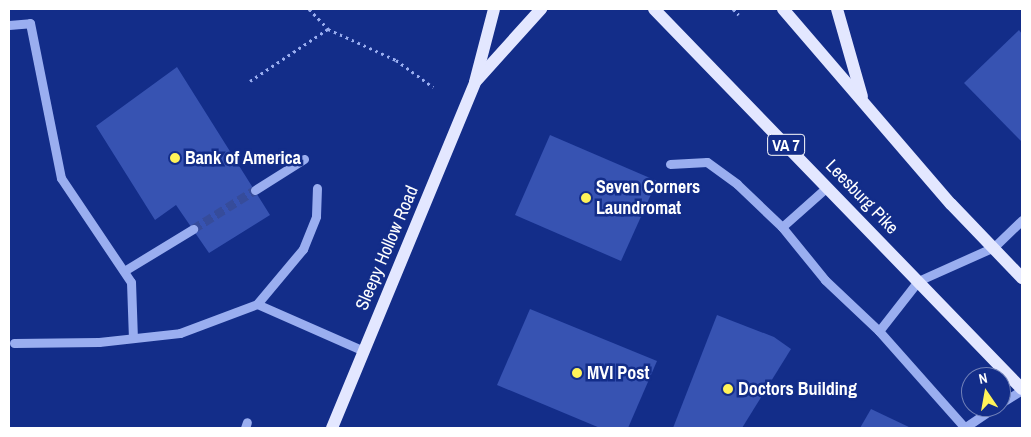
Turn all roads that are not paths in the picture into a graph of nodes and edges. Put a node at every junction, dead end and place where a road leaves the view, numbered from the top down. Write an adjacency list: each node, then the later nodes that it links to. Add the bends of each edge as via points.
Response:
1 (494, 9): 7 (main road, Sleepy Hollow Road)
2 (541, 9): 7 (main road, Sleepy Hollow Road)
3 (654, 9): 11 (main road, Leesburg Pike / VA 7)
4 (783, 9): 8 (main road)
5 (837, 9): 8 (main road)
6 (9, 25): 18 (lane, via 30,23 61,178)
7 (475, 82): 25 (main road, Sleepy Hollow Road)
8 (864, 102): 17 (main road, via 951,204)
9 (304, 159): 13 (lane)
10 (670, 164): 15 (lane, via 707,162 737,184)
11 (827, 187): 15 (lane); 20 (main road, Leesburg Pike / VA 7)
12 (317, 188): 21 (lane, via 316,216 303,249)
13 (255, 190)
14 (1022, 220): 17 (lane)
15 (782, 227): 22 (lane, via 825,280)
16 (193, 229): 18 (lane)
17 (994, 247): 19 (main road); 20 (lane)
18 (124, 271): 23 (lane, via 130,282)
19 (1022, 278)
20 (918, 281): 22 (lane); 26 (main road, Leesburg Pike / VA 7)
21 (257, 304): 23 (lane, via 180,333); 25 (lane)
22 (879, 331): 30 (lane)
23 (133, 338): 24 (lane)
24 (14, 343)
25 (364, 351): 29 (main road, Sleepy Hollow Road)
26 (1022, 389): 27 (lane)
27 (1011, 396)
28 (980, 417): 30 (lane)
29 (332, 428)
30 (964, 428)

